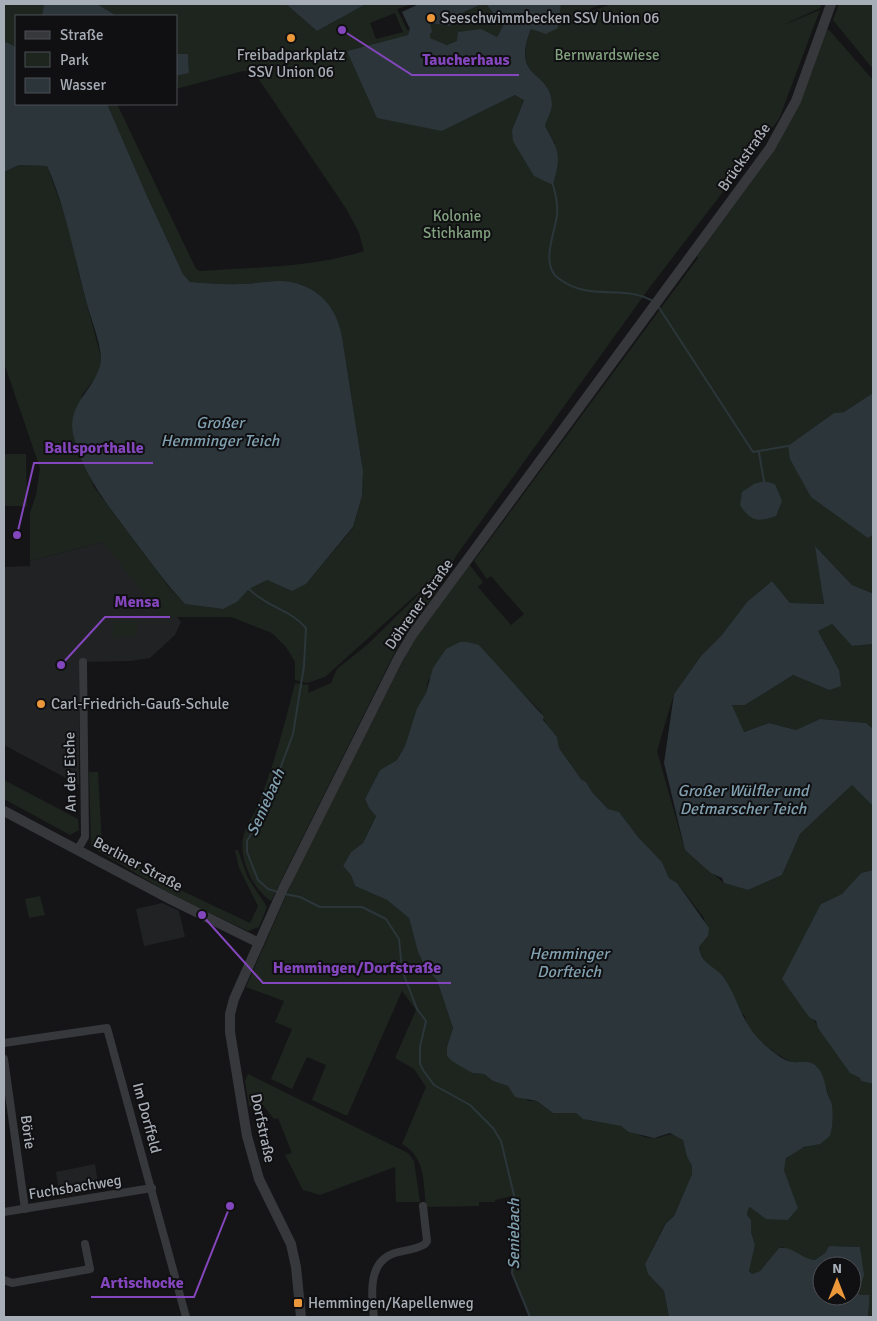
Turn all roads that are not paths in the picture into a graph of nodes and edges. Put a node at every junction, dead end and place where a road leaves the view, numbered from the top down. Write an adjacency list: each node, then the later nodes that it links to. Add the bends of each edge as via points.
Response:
1 (831, 4): 2 (street, Brückstraße, via 801,90 782,130)
2 (651, 311): 6 (street, Döhrener Straße, via 398,659)
3 (83, 662): 5 (street, An der Eiche, via 85,837)
4 (4, 811): 5 (street, Berliner Straße)
5 (78, 849): 6 (street, Berliner Straße)
6 (259, 943): 16 (street, Dorfstraße, via 232,1005 230,1032 251,1154 295,1257)
7 (4, 1043): 9 (street, Im Dorffeld, via 107,1028)
8 (4, 1059): 11 (street, Börie)
9 (152, 1188): 11 (street, Fuchsbachweg); 15 (street, Im Dorffeld)
10 (424, 1206): 17 (street, via 425,1244 382,1258 377,1265 372,1300)
11 (25, 1209): 12 (street, Fuchsbachweg)
12 (4, 1212)
13 (85, 1244): 14 (street, via 90,1269 12,1283)
14 (4, 1280)
15 (186, 1317)
16 (300, 1317)
17 (374, 1317)

